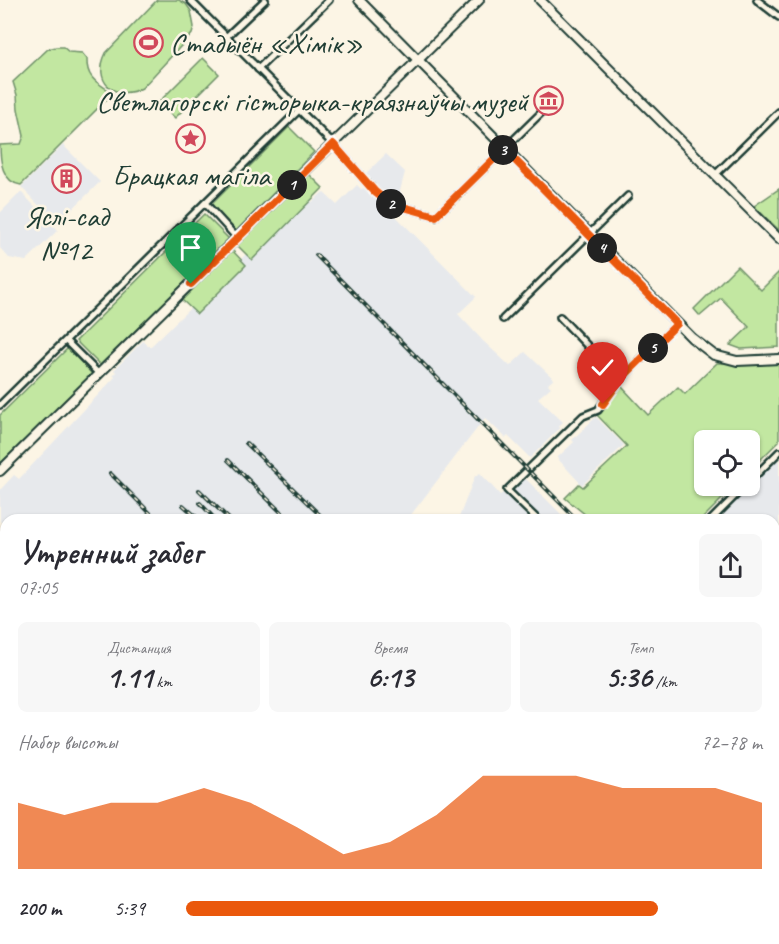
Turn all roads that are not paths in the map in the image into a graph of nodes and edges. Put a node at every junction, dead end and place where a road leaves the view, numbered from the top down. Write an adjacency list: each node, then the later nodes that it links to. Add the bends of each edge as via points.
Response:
1 (190, 0): 9 (street)
2 (265, 0): 9 (street)
3 (329, 0): 11 (street)
4 (359, 0): 10 (street)
5 (479, 0): 10 (street)
6 (540, 0): 17 (street)
7 (757, 0): 8 (street)
8 (779, 17)
9 (226, 37): 11 (street)
10 (418, 61): 15 (street); 16 (street)
11 (258, 69): 12 (street)
12 (298, 110): 15 (street); 19 (street)
13 (543, 111): 16 (street)
14 (779, 112): 17 (street)
15 (333, 144): 16 (street, via 389,203 436,216); 21 (street)
16 (504, 149): 20 (street)
17 (715, 175): 22 (street)
18 (628, 196): 20 (street)
19 (205, 203): 21 (street); 26 (street)
20 (589, 234): 24 (street); 25 (street)
21 (237, 238): 28 (street)
22 (779, 239)
23 (560, 316): 29 (street)
24 (502, 319)
25 (677, 324): 27 (street, via 714,355 737,361); 29 (street)
26 (66, 341): 28 (street); 30 (street)
27 (779, 358)
28 (99, 374): 32 (street)
29 (620, 380): 35 (street, via 598,410 583,416 507,490)
30 (0, 405)
31 (779, 452): 33 (street)
32 (0, 471)
33 (760, 471)
34 (734, 496): 36 (street)
35 (532, 514)
36 (717, 514)

